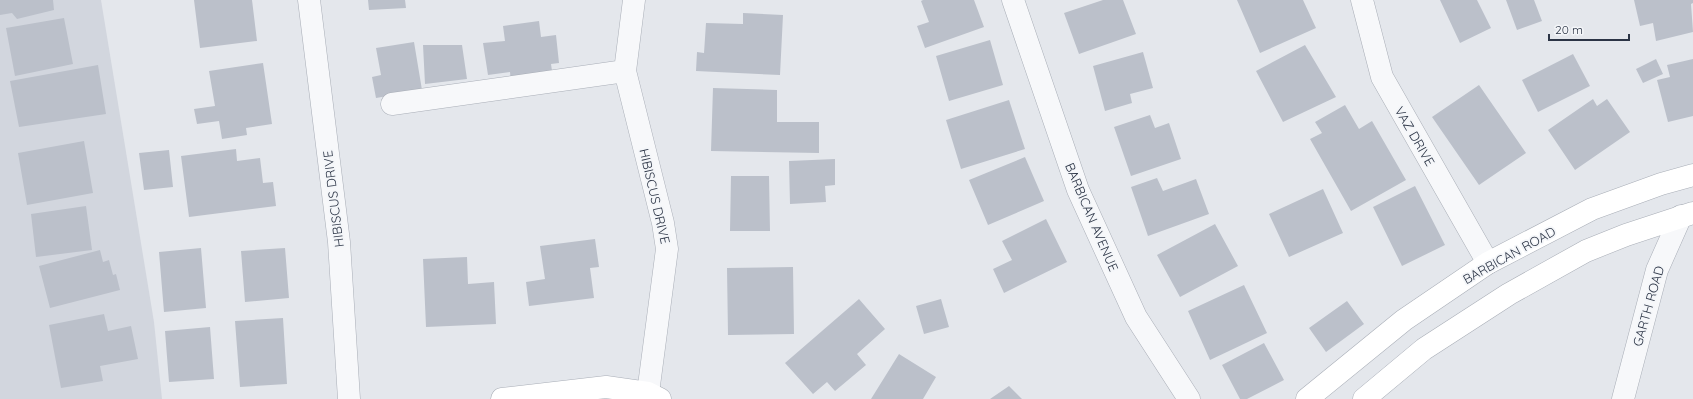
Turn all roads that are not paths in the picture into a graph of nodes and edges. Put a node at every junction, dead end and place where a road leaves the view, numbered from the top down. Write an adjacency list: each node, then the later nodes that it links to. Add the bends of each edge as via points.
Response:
1 (309, 0): 11 (street, HIBISCUS DRIVE, via 339,242)
2 (634, 0): 5 (street, HIBISCUS DRIVE)
3 (1013, 0): 13 (street, BARBICAN AVENUE, via 1078,190 1136,317)
4 (1362, 0): 9 (street, VAZ DRIVE, via 1382,77)
5 (625, 71): 6 (street); 10 (street, HIBISCUS DRIVE, via 663,223 666,249)
6 (392, 104)
7 (1693, 175): 9 (main road, BARBICAN ROAD, via 1592,209)
8 (1687, 215): 15 (main road, via 1586,251 1509,294 1424,349); 16 (street, GARTH ROAD, via 1657,270)
9 (1488, 263): 14 (main road, BARBICAN ROAD, via 1404,320)
10 (654, 396): 12 (main road, via 606,387)
11 (349, 399)
12 (502, 399)
13 (1189, 399)
14 (1307, 399)
15 (1364, 399)
16 (1623, 399)

